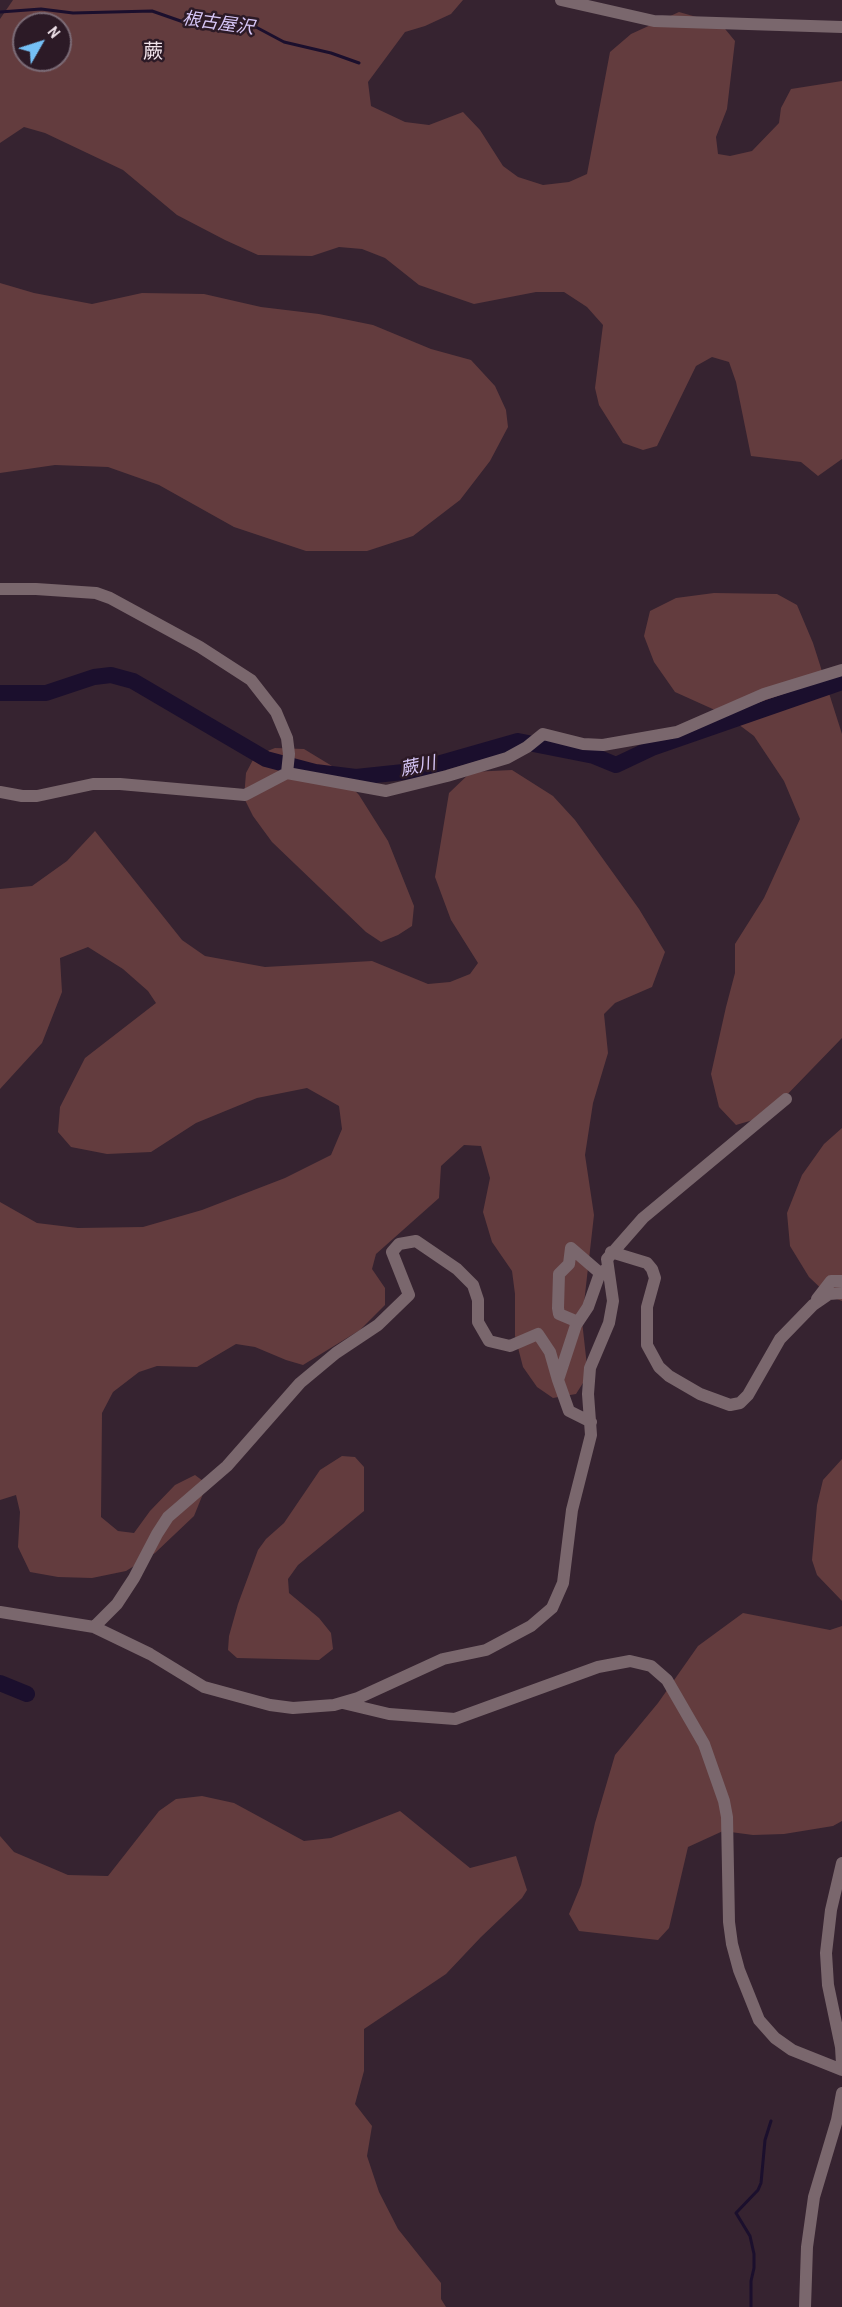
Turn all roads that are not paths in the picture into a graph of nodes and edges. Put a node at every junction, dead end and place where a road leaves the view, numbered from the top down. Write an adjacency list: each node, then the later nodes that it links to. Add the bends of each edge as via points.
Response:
1 (561, 0): 2 (street, via 654,21)
2 (842, 27)
3 (0, 589): 5 (street, via 96,593 200,647 251,680 276,712 290,754)
4 (842, 670): 5 (street, via 764,694 677,732 603,745 543,734 507,758 386,791)
5 (287, 773): 6 (street, via 245,795 93,783 38,796)
6 (0, 792)
7 (786, 1099): 8 (street, via 643,1218)
8 (611, 1252): 9 (street); 12 (street, via 647,1263 652,1269 655,1278 647,1307 647,1345 659,1367 723,1404 740,1403 748,1395 780,1339)
9 (604, 1271): 13 (street); 13 (street, via 571,1248 569,1264 559,1274 558,1308 560,1314); 15 (street, via 613,1301 609,1323 590,1368)
10 (842, 1281): 12 (street, via 826,1285)
11 (842, 1293): 12 (street, via 829,1294)
12 (813, 1305)
13 (578, 1322): 14 (street)
14 (558, 1380): 15 (street, via 569,1411); 17 (street, via 550,1352 538,1334 510,1346 489,1341 478,1322 473,1285 416,1241 399,1244 392,1252 409,1294 378,1325 300,1383 227,1466 168,1517 117,1604)
15 (591, 1422): 18 (street, via 572,1510 563,1583 552,1608 531,1626 486,1650 443,1659)
16 (0, 1612): 17 (street)
17 (94, 1627): 18 (street, via 228,1695 293,1708)
18 (342, 1703): 21 (street, via 389,1714 456,1719 598,1667 630,1661 651,1666 667,1680 704,1744 724,1801 732,1944 759,2020 792,2050)
19 (842, 1863): 20 (street, via 826,1953)
20 (842, 2064)
21 (842, 2070)
22 (842, 2093): 23 (street, via 814,2197)
23 (805, 2307)

